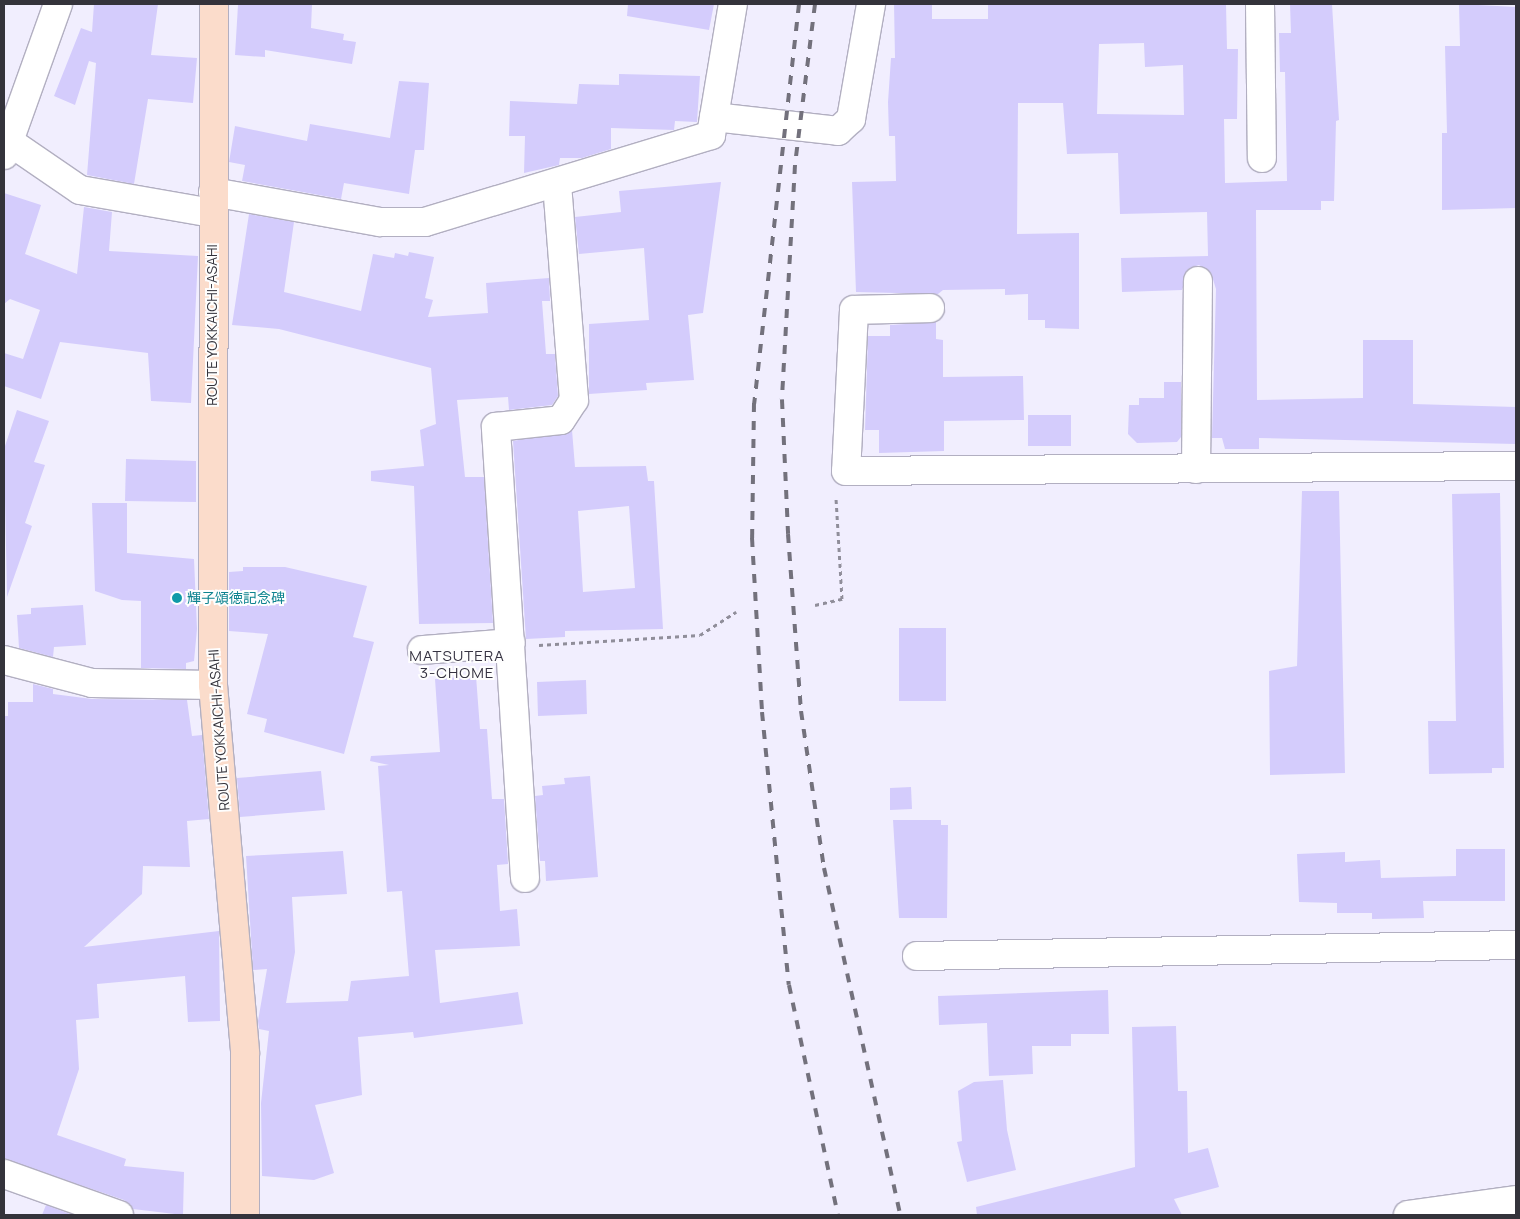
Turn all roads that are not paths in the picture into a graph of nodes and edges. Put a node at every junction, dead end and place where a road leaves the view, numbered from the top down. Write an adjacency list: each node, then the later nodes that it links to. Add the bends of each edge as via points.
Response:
1 (58, 4): 7 (street)
2 (214, 4): 10 (main road, ROUTE YOKKAICHI-ASAHI)
3 (733, 4): 6 (street)
4 (871, 4): 6 (street, via 851,119 838,131)
5 (1260, 4): 8 (street)
6 (714, 117): 9 (street, via 711,135)
7 (6, 145): 10 (street, via 80,190)
8 (1262, 158)
9 (557, 185): 10 (street, via 401,224); 15 (street, via 574,400 561,420 496,427)
10 (212, 202): 18 (main road, ROUTE YOKKAICHI-ASAHI)
11 (1198, 280): 14 (street)
12 (930, 308): 14 (street, via 854,310 846,472)
13 (1516, 466): 14 (street)
14 (1196, 469)
15 (511, 645): 16 (street); 19 (street)
16 (422, 650)
17 (4, 660): 18 (street, via 92,683)
18 (213, 685): 25 (main road, ROUTE YOKKAICHI-ASAHI, via 245,1054)
19 (525, 878)
20 (1516, 945): 21 (street)
21 (917, 956)
22 (4, 1174): 24 (street)
23 (1516, 1200): 26 (street)
24 (119, 1215)
25 (245, 1215)
26 (1408, 1215)

